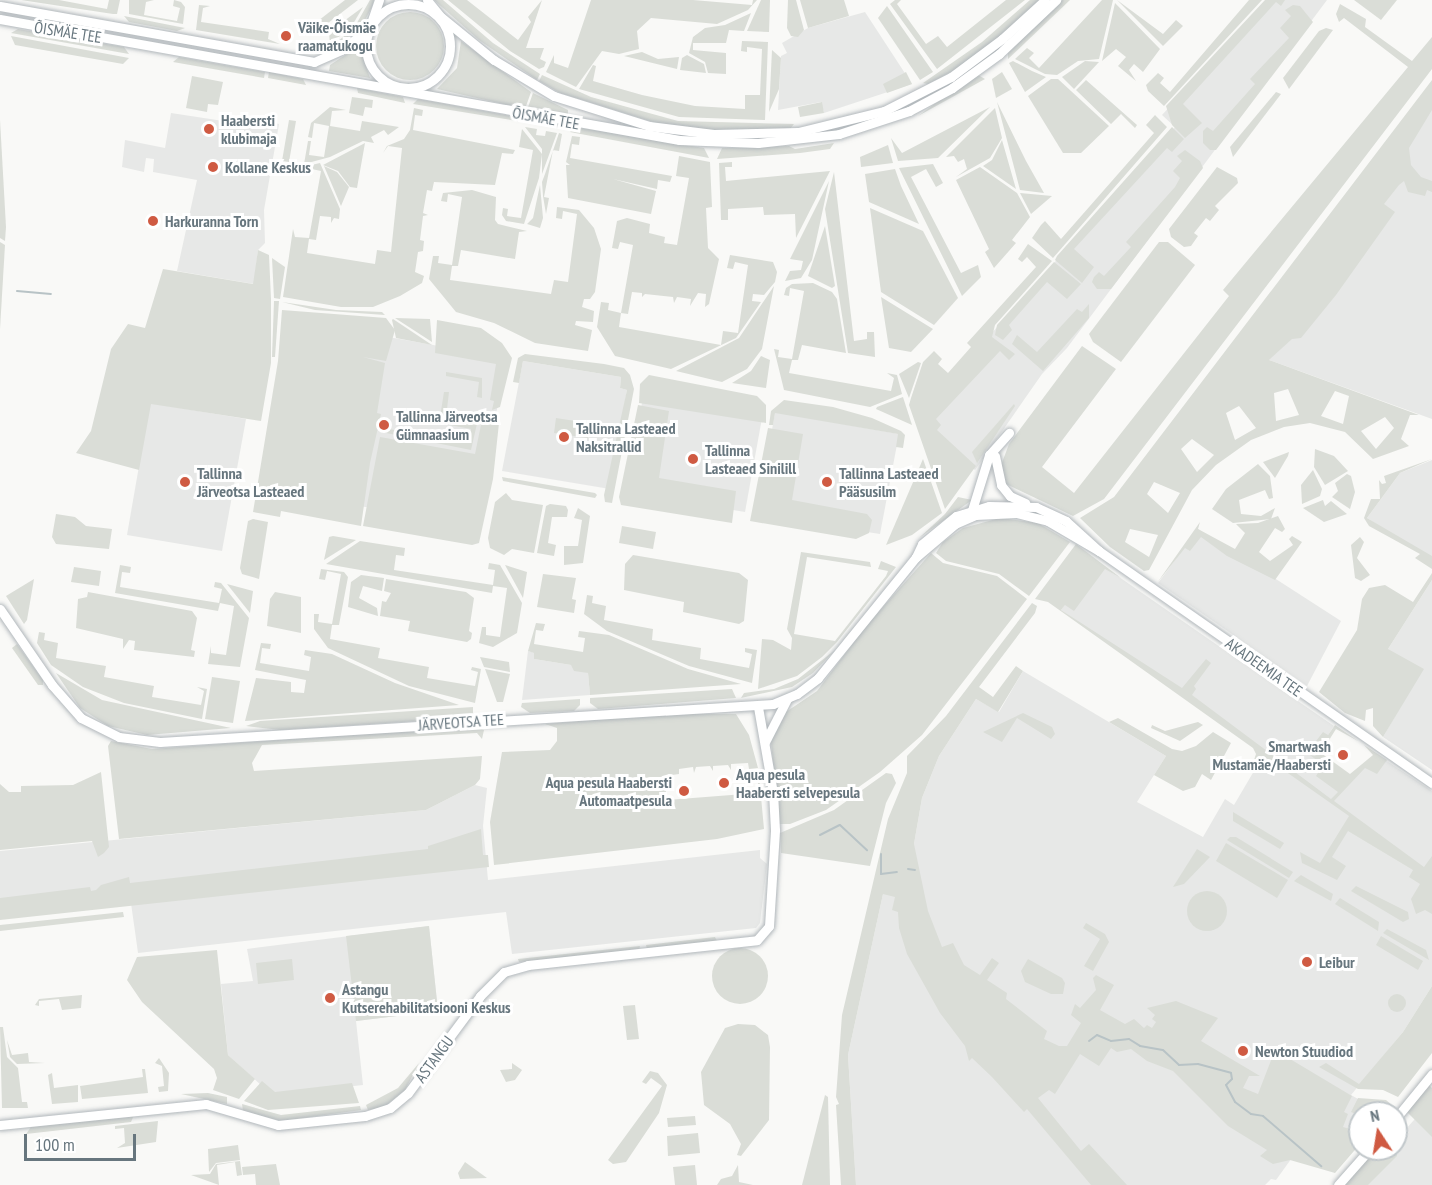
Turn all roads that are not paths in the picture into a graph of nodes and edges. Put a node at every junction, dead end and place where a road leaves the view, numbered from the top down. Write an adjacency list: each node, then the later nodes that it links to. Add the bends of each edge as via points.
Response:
1 (379, 0): 8 (main road)
2 (427, 0): 6 (main road, ÕISMÄE TEE)
3 (1045, 0): 12 (main road, ÕISMÄE TEE, via 951,78 884,111 798,132 714,134)
4 (1056, 0): 11 (main road, ÕISMÄE TEE, via 1023,34 959,83 909,111 852,130 800,141 713,143)
5 (0, 6): 8 (main road, ÕISMÄE TEE, via 308,62 341,50)
6 (441, 17): 8 (main road, via 424,6 404,3 384,10); 9 (main road, via 450,40 446,64 430,81); 10 (main road, ÕISMÄE TEE, via 495,60)
7 (2, 21): 9 (main road, ÕISMÄE TEE)
8 (370, 26): 9 (main road, via 366,45 370,63 382,78)
9 (399, 89): 11 (main road, ÕISMÄE TEE)
10 (567, 102): 11 (main road, via 571,110); 12 (main road, ÕISMÄE TEE)
11 (568, 120): 12 (main road)
12 (649, 126)
13 (1009, 432): 17 (main road, via 989,455)
14 (995, 456): 15 (main road, via 1004,489)
15 (1036, 507): 16 (main road, AKADEEMIA TEE); 18 (main road, AKADEEMIA TEE, via 1066,521)
16 (989, 509): 17 (main road, JÄRVEOTSA TEE); 18 (main road, AKADEEMIA TEE, via 1048,520); 19 (main road, JÄRVEOTSA TEE, via 955,524)
17 (972, 510): 19 (main road, JÄRVEOTSA TEE, via 933,532)
18 (1099, 551): 24 (main road, AKADEEMIA TEE)
19 (916, 557): 21 (main road, JÄRVEOTSA TEE, via 827,668 808,687)
20 (0, 609): 22 (main road, JÄRVEOTSA TEE, via 52,685 81,718 105,732 141,741)
21 (787, 699): 22 (main road, JÄRVEOTSA TEE); 23 (main road, via 768,730)
22 (758, 706): 23 (main road, ASTANGU)
23 (765, 744): 27 (main road, ASTANGU, via 774,830 769,926 757,940 528,965 504,972 480,996 408,1094 390,1108 365,1116 278,1125 206,1104)
24 (1432, 783)
25 (1432, 1074): 26 (main road)
26 (1408, 1103)
27 (0, 1125)
28 (1359, 1161): 29 (main road)
29 (1338, 1185)

